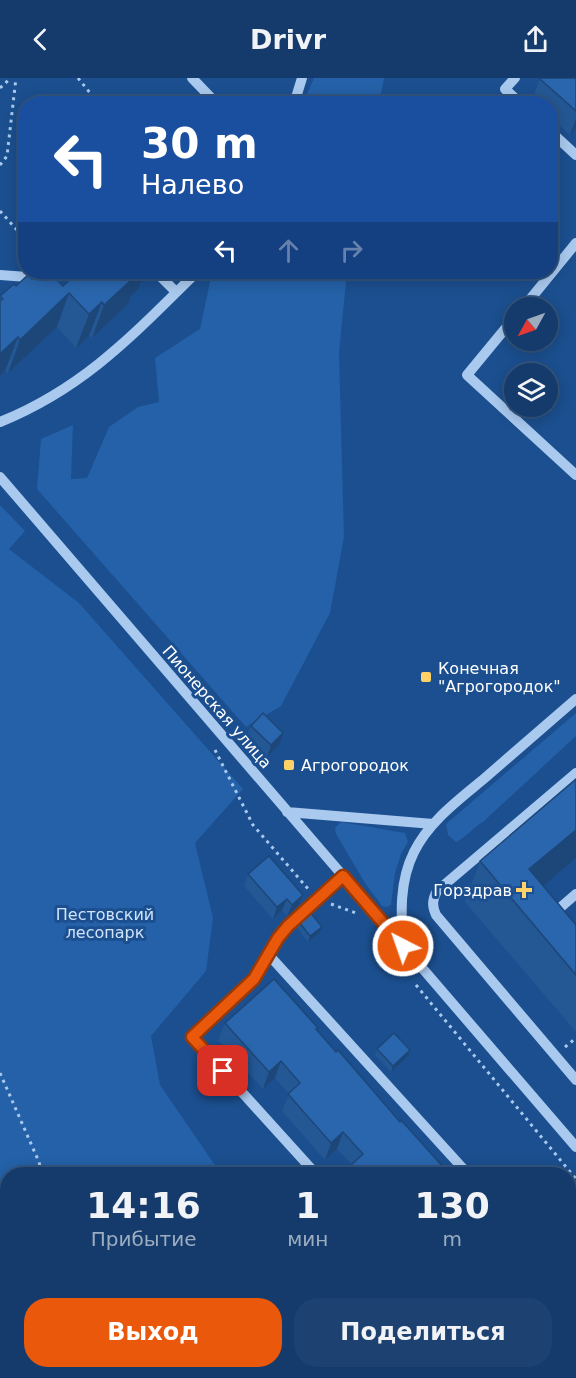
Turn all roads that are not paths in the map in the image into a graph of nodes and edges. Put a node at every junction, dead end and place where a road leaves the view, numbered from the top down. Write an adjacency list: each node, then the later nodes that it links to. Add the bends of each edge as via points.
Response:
1 (192, 78): 4 (street)
2 (302, 78): 5 (street)
3 (515, 78): 6 (street, via 506,89)
4 (209, 96)
5 (296, 96)
6 (513, 96)
7 (558, 138): 8 (street)
8 (576, 155)
9 (576, 243): 10 (street)
10 (558, 265)
11 (0, 275): 12 (street)
12 (18, 276)
13 (163, 279): 16 (street)
14 (190, 279): 16 (street)
15 (547, 279): 17 (street)
16 (176, 292): 19 (street, via 88,374 32,409)
17 (532, 297)
18 (504, 330): 20 (street, via 467,375)
19 (0, 422)
20 (576, 475)
21 (0, 477): 24 (street, Пионерская улица)
22 (576, 699): 25 (street)
23 (576, 772): 31 (street, via 437,891 432,907)
24 (287, 812): 25 (street); 26 (street, Пионерская улица)
25 (433, 824): 29 (street, via 413,854 405,877 401,899)
26 (343, 876): 29 (street, Пионерская улица); 30 (street, via 283,932)
27 (576, 894): 28 (street, via 557,915)
28 (565, 930)
29 (403, 946): 32 (street, Пионерская улица)
30 (268, 954): 33 (street, via 254,979 192,1037); 34 (street)
31 (576, 1080)
32 (576, 1147)
33 (310, 1167)
34 (462, 1167)

